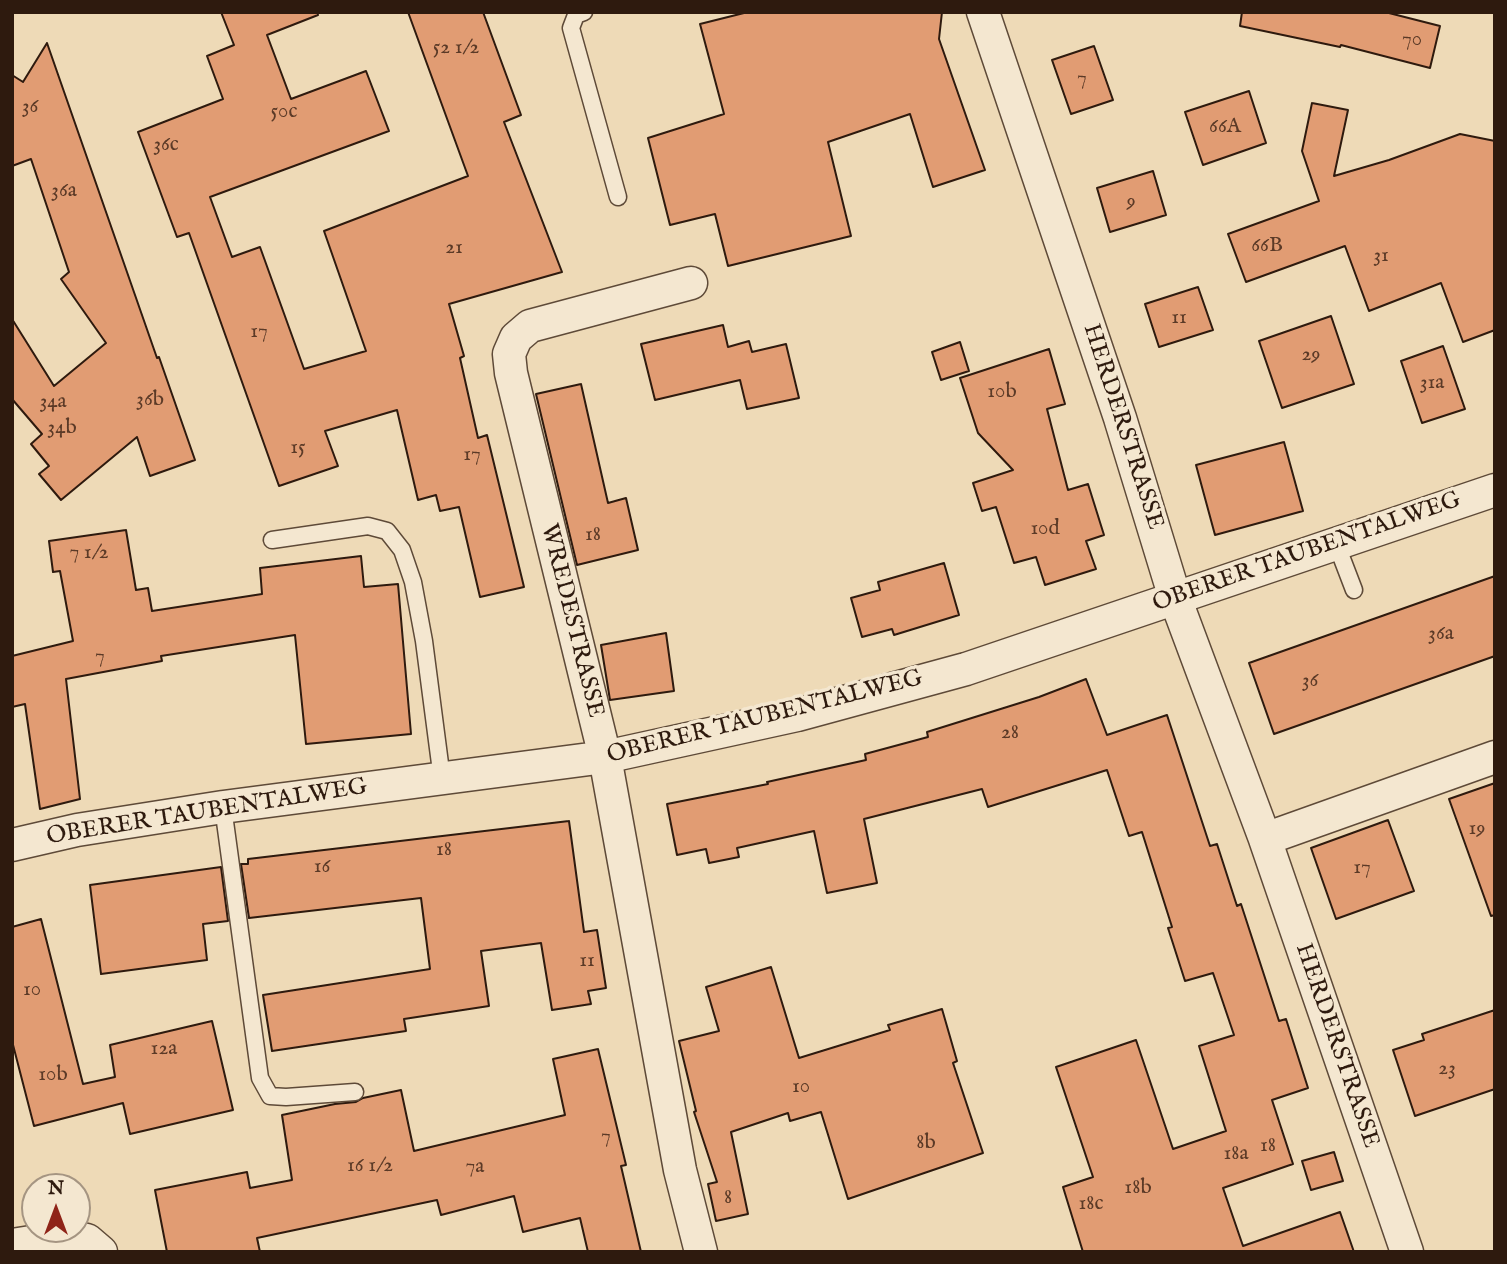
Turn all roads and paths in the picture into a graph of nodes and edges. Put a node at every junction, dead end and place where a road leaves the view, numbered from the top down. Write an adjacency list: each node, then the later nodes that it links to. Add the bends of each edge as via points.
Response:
1 (584, 12): 3 (lane, via 576,15 571,28)
2 (983, 12): 9 (street, HERDERSTRASSE, via 1120,418)
3 (618, 197)
4 (691, 283): 10 (street, WREDESTRASSE, via 530,326 516,338 509,354)
5 (1495, 490): 7 (street, OBERER TAUBENTALWEG)
6 (272, 540): 12 (lane, via 368,526 387,531 402,550 424,641)
7 (1336, 543): 8 (lane); 9 (street, OBERER TAUBENTALWEG)
8 (1354, 590)
9 (1175, 598): 10 (street, OBERER TAUBENTALWEG, via 967,668 797,715); 14 (street, HERDERSTRASSE)
10 (604, 757): 12 (street, OBERER TAUBENTALWEG); 19 (street, WREDESTRASSE, via 680,1170)
11 (1495, 757): 14 (street)
12 (442, 779): 13 (street, OBERER TAUBENTALWEG)
13 (223, 807): 15 (street, OBERER TAUBENTALWEG); 16 (lane, via 260,1078 270,1096)
14 (1265, 839): 20 (street, HERDERSTRASSE)
15 (12, 845)
16 (355, 1091)
17 (12, 1245): 18 (street, via 69,1236 88,1240)
18 (101, 1252)
19 (701, 1252)
20 (1407, 1252)

